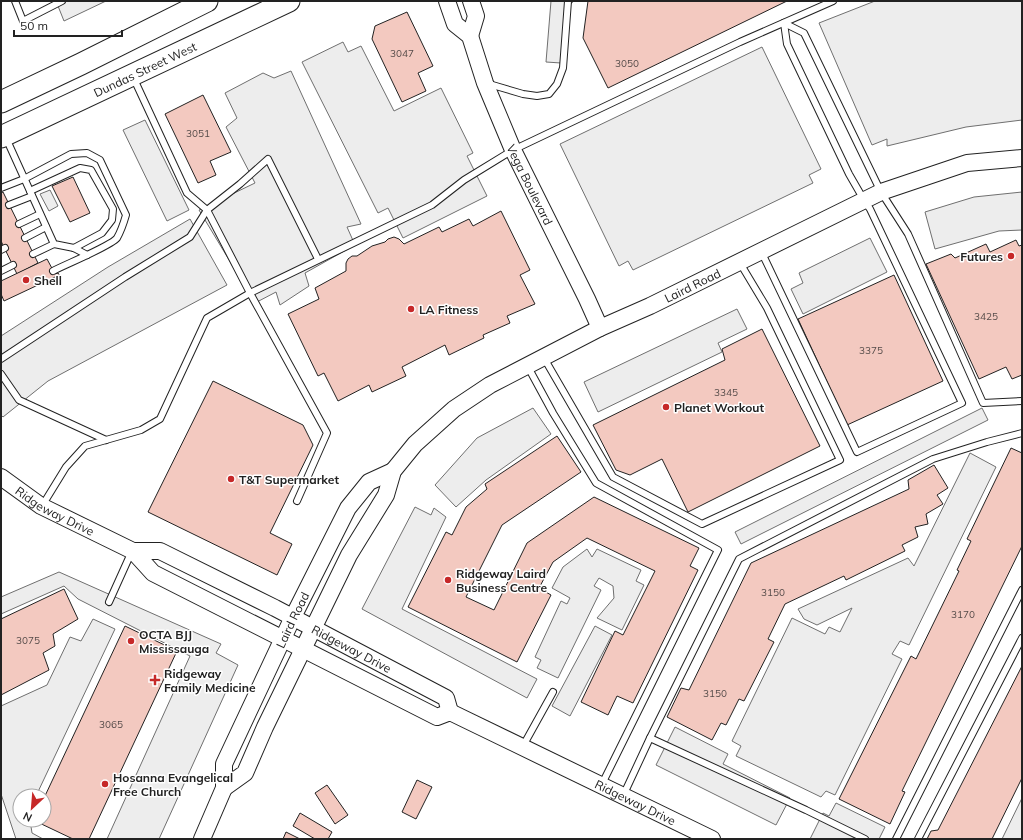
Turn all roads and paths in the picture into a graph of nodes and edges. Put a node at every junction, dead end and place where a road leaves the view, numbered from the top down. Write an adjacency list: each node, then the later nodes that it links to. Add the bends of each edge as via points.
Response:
1 (15, 1): 2 (lane, via 23,21)
2 (62, 1)
3 (207, 1): 13 (main road)
4 (289, 1): 11 (main road, Dundas Street West)
5 (447, 1): 10 (street, via 455,24)
6 (471, 1): 10 (street, via 476,16)
7 (568, 1): 12 (lane, via 563,68 557,84 549,94 524,94)
8 (833, 1): 9 (lane)
9 (784, 23): 15 (lane); 19 (lane, via 804,33); 21 (lane, via 787,44)
10 (470, 36): 12 (street, Vega Boulevard)
11 (132, 75): 14 (main road, Dundas Street West); 23 (lane, via 187,194)
12 (485, 83): 15 (street, Vega Boulevard)
13 (1, 102)
14 (3, 136): 17 (lane)
15 (513, 150): 33 (lane, via 464,180 432,205); 39 (street, Vega Boulevard)
16 (1022, 158): 19 (street, Laird Road, via 967,163)
17 (24, 179): 18 (lane); 20 (lane); 32 (lane, via 71,154 87,153 100,160 126,215 116,239)
18 (1, 188)
19 (881, 192): 21 (street, Laird Road); 44 (lane, via 908,234 983,403)
20 (31, 193): 22 (lane); 24 (lane); 29 (lane, via 80,168 91,170 113,209 112,220 102,233)
21 (864, 200): 30 (street, Laird Road); 30 (lane, via 962,403 857,452)
22 (9, 205)
23 (207, 210): 33 (lane, via 268,159); 38 (lane); 41 (lane, via 190,237)
24 (40, 214): 25 (lane); 26 (lane)
25 (19, 224)
26 (46, 227): 27 (lane); 28 (lane)
27 (25, 238)
28 (54, 244): 29 (lane); 31 (lane)
29 (74, 248): 32 (lane)
30 (761, 251): 34 (street, Laird Road)
31 (33, 254)
32 (87, 255): 37 (lane)
33 (318, 259): 38 (lane)
34 (739, 261): 39 (street, Laird Road); 40 (lane, via 767,308 840,460 702,524 613,477)
35 (13, 265): 36 (lane)
36 (1, 271)
37 (53, 271)
38 (250, 293): 46 (lane, via 207,318 160,419 141,430); 49 (lane, via 327,433)
39 (600, 328): 40 (street, Laird Road)
40 (544, 357): 42 (street, Laird Road)
41 (1, 359)
42 (528, 365): 47 (street, Laird Road, via 490,385 454,409 415,444); 63 (lane, via 553,413 596,483 718,550)
43 (1, 374): 46 (lane, via 19,400)
44 (1022, 402)
45 (1022, 433): 61 (lane, via 933,459 739,559)
46 (106, 440): 50 (lane, via 85,446 66,467)
47 (393, 471): 54 (street, Laird Road, via 369,482 348,508); 55 (street, Laird Road, via 386,495 349,555)
48 (1, 477): 50 (street, Ridgeway Drive)
49 (297, 501)
50 (41, 506): 51 (street, Ridgeway Drive)
51 (133, 551): 53 (lane); 54 (street, Ridgeway Drive, via 160,551); 56 (street, Ridgeway Drive, via 152,572)
52 (1022, 590): 69 (lane)
53 (109, 602)
54 (293, 617): 55 (street, Ridgeway Drive); 56 (street, Laird Road)
55 (313, 628): 58 (street, Laird Road); 60 (street, Ridgeway Drive, via 446,698)
56 (284, 638): 58 (street, Ridgeway Drive); 64 (street, Laird Road, via 224,764)
57 (1022, 638): 70 (lane)
58 (303, 648): 60 (street, Ridgeway Drive, via 437,716); 64 (street, Laird Road, via 245,773)
59 (553, 692): 62 (lane)
60 (450, 712): 62 (street, Ridgeway Drive)
61 (650, 738): 65 (lane); 68 (lane)
62 (523, 747): 63 (street, Ridgeway Drive)
63 (602, 785): 65 (street, Ridgeway Drive)
64 (224, 788): 66 (street, Laird Road)
65 (623, 796): 67 (street, Ridgeway Drive)
66 (202, 839)
67 (712, 839)
68 (865, 839)
69 (896, 839)
70 (918, 839)

